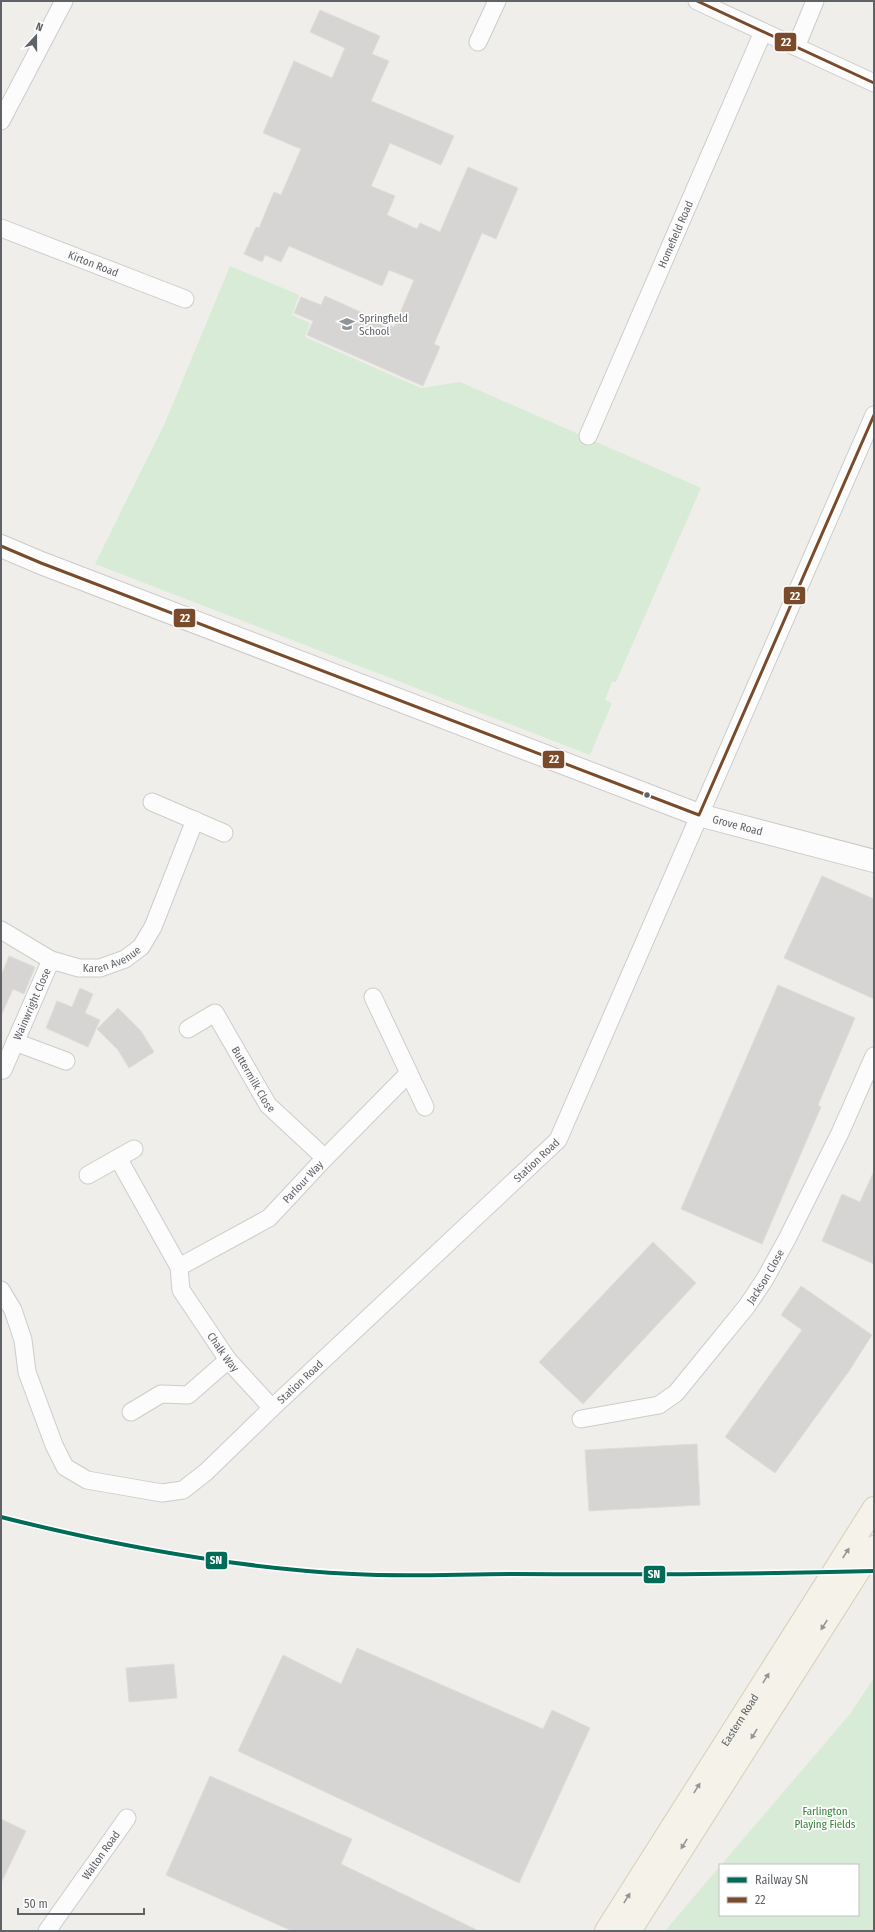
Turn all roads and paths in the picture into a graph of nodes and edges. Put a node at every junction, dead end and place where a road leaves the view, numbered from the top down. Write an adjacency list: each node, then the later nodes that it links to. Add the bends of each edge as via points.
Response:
1 (64, 1): 9 (street)
2 (497, 1): 6 (street)
3 (697, 1): 5 (street)
4 (816, 1): 7 (street)
5 (763, 32): 7 (street); 13 (street, Homefield Road)
6 (478, 42)
7 (796, 47): 8 (street)
8 (874, 82)
9 (1, 121)
10 (1, 228): 11 (street, Kirton Road)
11 (185, 299)
12 (874, 415): 16 (street, Station Road)
13 (588, 436)
14 (1, 546): 16 (street, Grove Road)
15 (152, 802): 17 (street)
16 (700, 815): 19 (street, Grove Road); 37 (street, Station Road, via 558,1140)
17 (195, 820): 18 (street); 21 (street, Karen Avenue, via 154,927 141,947 125,959 100,968 79,968)
18 (224, 833)
19 (874, 861)
20 (1, 930): 21 (street, Karen Avenue)
21 (51, 960): 24 (street, Wainwright Close)
22 (373, 998): 28 (street)
23 (188, 1028): 32 (street, Buttermilk Close, via 215,1013 268,1105)
24 (15, 1042): 26 (street); 27 (street, Wainwright Close)
25 (874, 1056): 39 (street, Jackson Close, via 840,1133 787,1239 747,1306 676,1393 659,1405)
26 (66, 1061)
27 (2, 1070)
28 (409, 1073): 29 (street); 32 (street, Parlour Way)
29 (424, 1107)
30 (134, 1149): 31 (street)
31 (118, 1158): 33 (street); 34 (street)
32 (325, 1158): 34 (street, Parlour Way, via 269,1218)
33 (88, 1175)
34 (179, 1267): 36 (street, Chalk Way, via 181,1290)
35 (1, 1290): 37 (street, Station Road, via 13,1310 23,1340 27,1372 54,1445 65,1467 87,1480 162,1493 183,1490 206,1472)
36 (228, 1360): 37 (street, Chalk Way); 38 (street, via 188,1395 161,1394)
37 (272, 1408)
38 (131, 1412)
39 (580, 1419)
40 (874, 1508): 44 (main road, Eastern Road, one-way to 40)
41 (874, 1547): 45 (main road, Eastern Road, one-way to 45)
42 (127, 1818): 43 (street, Walton Road)
43 (47, 1931)
44 (606, 1931)
45 (630, 1931)

